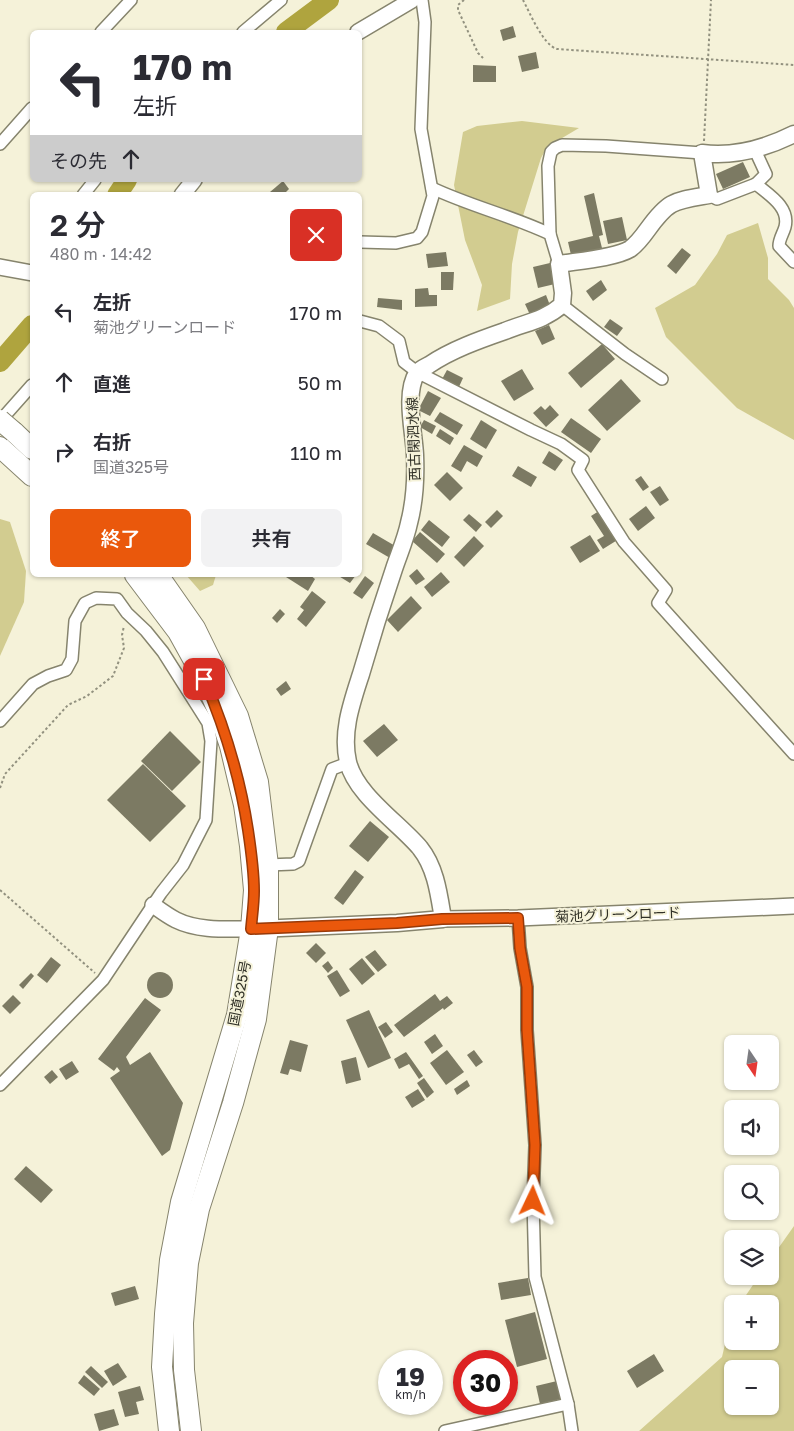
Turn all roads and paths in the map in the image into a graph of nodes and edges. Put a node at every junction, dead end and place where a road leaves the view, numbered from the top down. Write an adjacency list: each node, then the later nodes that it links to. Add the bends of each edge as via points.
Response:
1 (131, 0): 8 (street)
2 (281, 0): 9 (street)
3 (412, 0): 10 (street)
4 (422, 0): 21 (street, via 425,22 421,129)
5 (464, 0): 11 (path, via 458,5 458,10)
6 (523, 0): 12 (path, via 551,47)
7 (711, 0): 12 (path)
8 (103, 30)
9 (245, 30)
10 (361, 30)
11 (483, 58)
12 (709, 60): 13 (path); 18 (path)
13 (794, 65)
14 (30, 110): 16 (street)
15 (794, 134): 17 (main road)
16 (0, 144)
17 (754, 148): 18 (main road, via 730,154); 20 (street, via 766,174)
18 (702, 153): 23 (main road); 24 (street, via 606,146 562,145 555,148 548,166)
19 (192, 182): 22 (street)
20 (756, 184): 23 (street, via 717,199); 26 (street, via 783,210 785,223 780,246)
21 (432, 188): 24 (street); 25 (street, via 433,196 422,232 417,238 396,243)
22 (184, 192)
23 (709, 195): 27 (main road, via 671,204 661,211 640,240 622,253)
24 (550, 234): 27 (street)
25 (362, 242)
26 (794, 262)
27 (559, 264): 30 (main road, via 564,294)
28 (0, 268): 29 (street)
29 (30, 270)
30 (562, 305): 32 (main road, via 551,314 437,359); 33 (street, via 624,354)
31 (362, 322): 32 (street, via 379,326 399,341 404,362)
32 (417, 372): 43 (street, via 561,444 582,460 578,470 624,542 666,590 658,603); 44 (main road, 西古閑泗水線, via 410,405 415,454 414,501 352,703 345,738)
33 (662, 379)
34 (30, 389): 35 (street)
35 (5, 424): 37 (highway)
36 (0, 447): 38 (highway)
37 (30, 447)
38 (30, 474)
39 (137, 577): 52 (highway, 国道325号, via 182,640 219,713 244,805)
40 (159, 577): 46 (highway, 国道325号, via 194,628 238,716 258,782)
41 (127, 613): 42 (street, via 117,599 96,598 85,603 75,621 72,659 66,670 33,684); 45 (path, via 122,634 124,648 113,676 87,696 68,705 5,774); 48 (street, via 163,652 208,723 211,741 206,820 183,865)
42 (0, 721)
43 (794, 754)
44 (348, 763): 46 (street, via 332,769 299,861); 51 (main road, 西古閑泗水線, via 369,797 421,849 438,888)
45 (0, 788)
46 (268, 865): 52 (highway, 国道325号)
47 (0, 890): 53 (path)
48 (153, 905): 52 (street, via 188,925); 53 (street)
49 (794, 906): 50 (street, 菊池グリーンロード)
50 (518, 918): 51 (street, 菊池グリーンロード); 55 (street, via 527,987 535,1145 535,1277)
51 (442, 919): 52 (main road)
52 (259, 929): 56 (highway, 国道325号, via 237,1015 180,1202 170,1260 162,1367); 57 (highway, 国道325号, via 256,1019 199,1209 188,1263 183,1324)
53 (103, 980): 54 (street)
54 (0, 1086)
55 (568, 1404): 58 (street); 59 (street)
56 (169, 1431)
57 (191, 1431)
58 (445, 1431)
59 (572, 1431)

